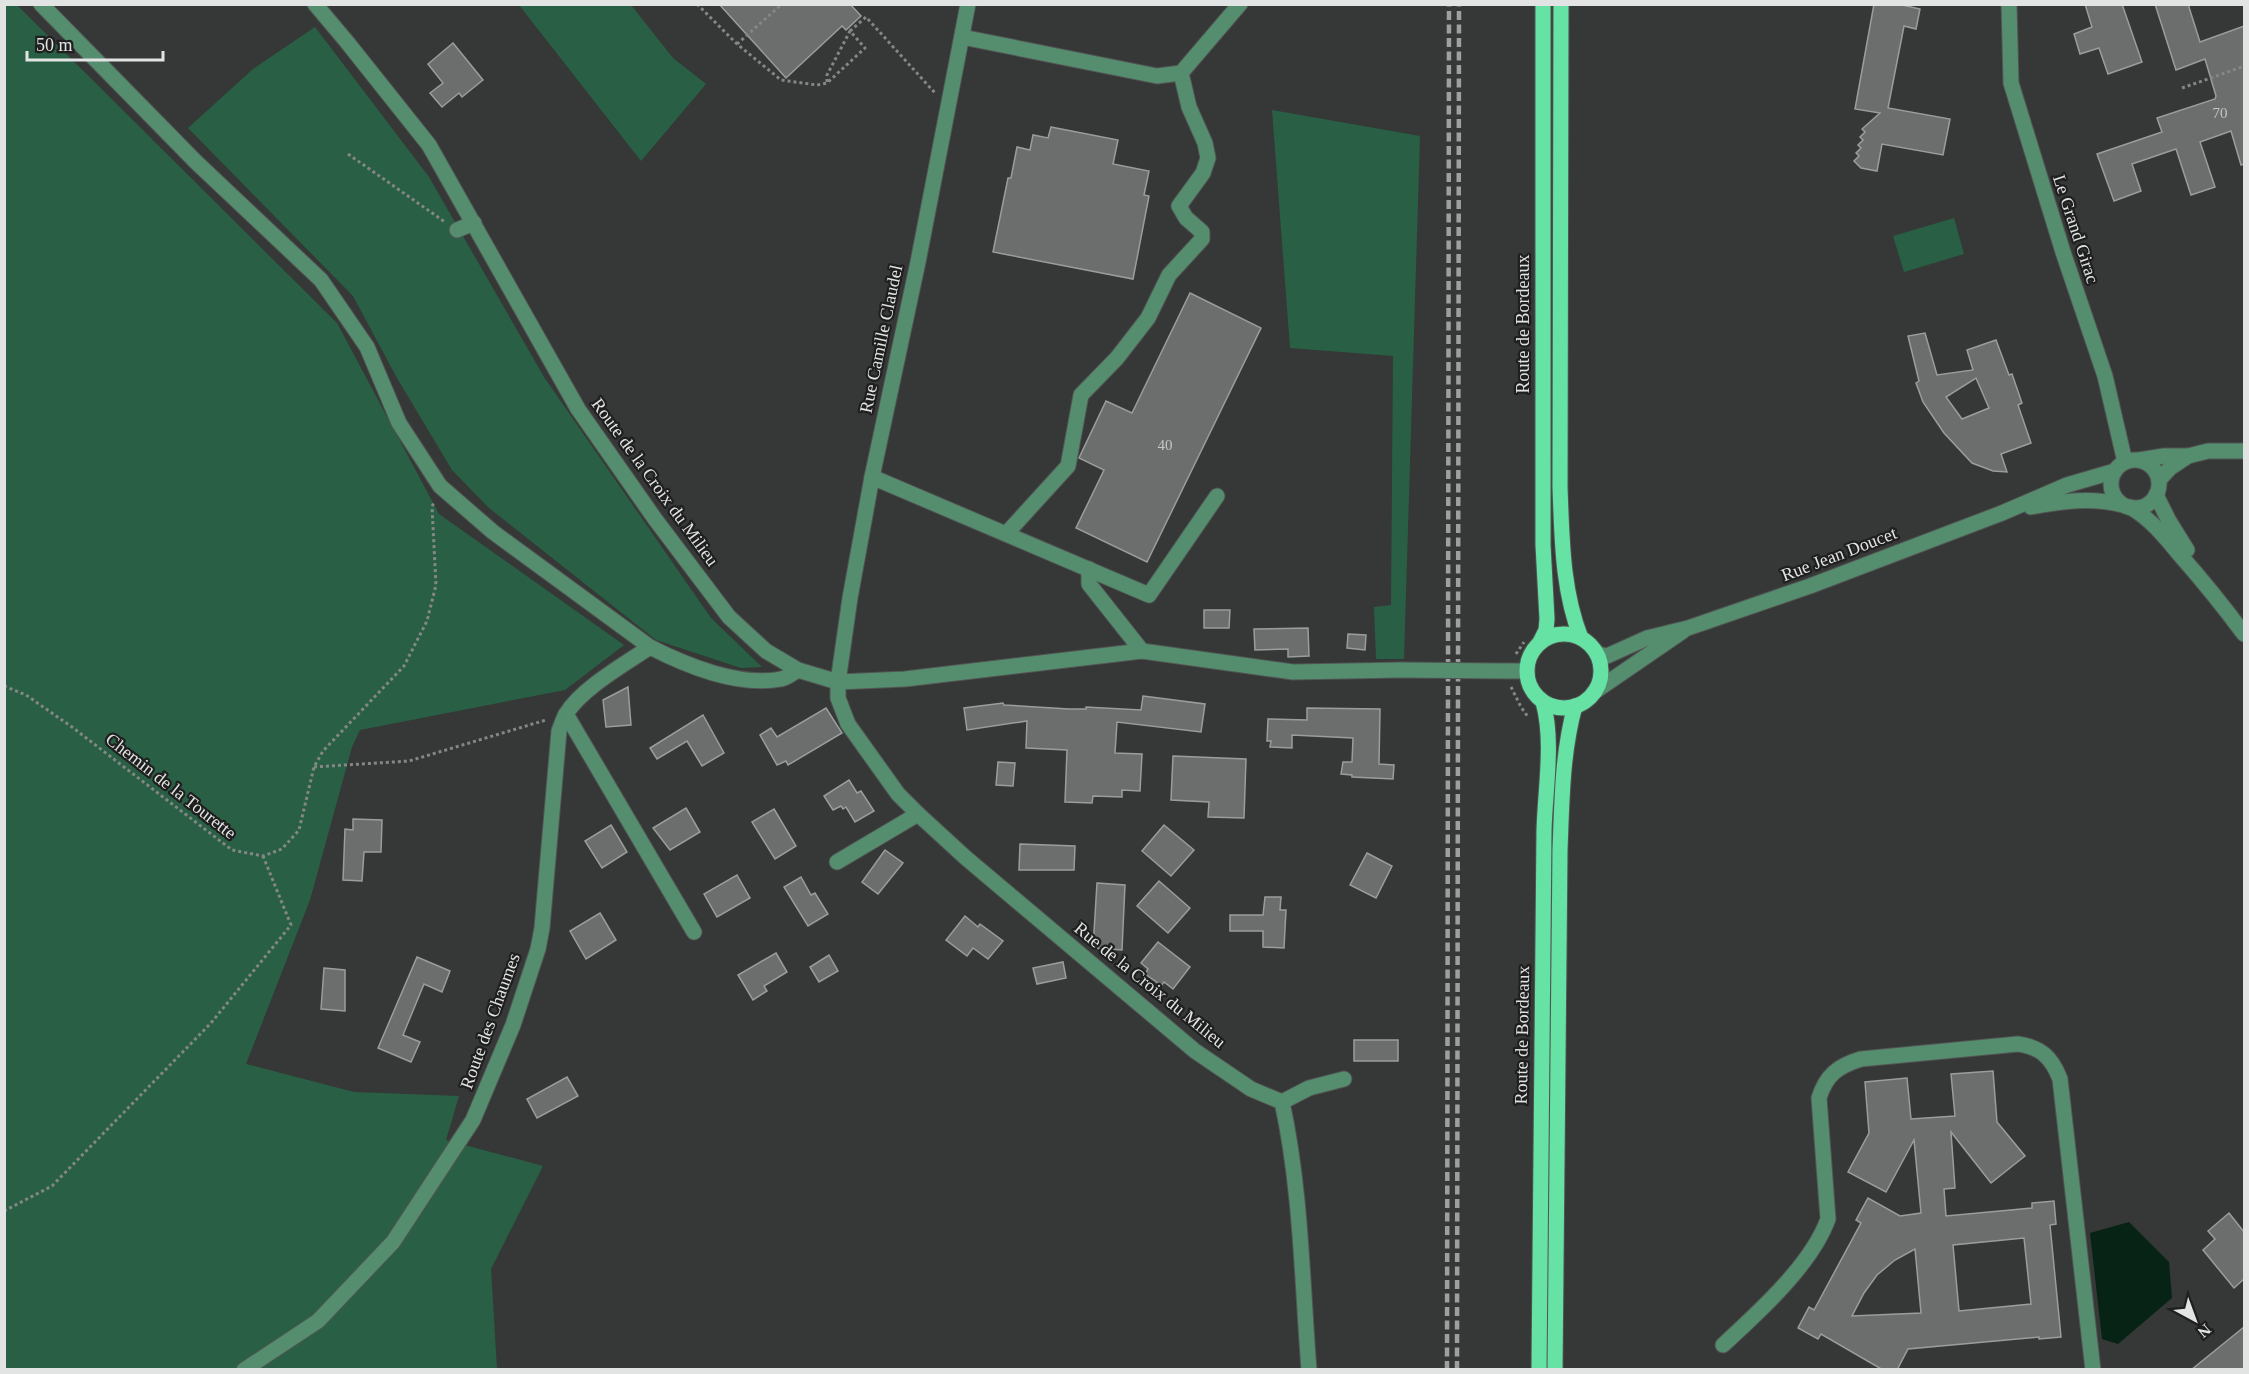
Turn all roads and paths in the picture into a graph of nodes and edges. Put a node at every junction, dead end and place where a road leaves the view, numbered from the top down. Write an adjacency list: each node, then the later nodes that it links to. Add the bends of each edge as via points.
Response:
1 (41, 4): 25 (street, via 196,162 321,280 367,346 399,423)
2 (315, 4): 19 (street, Route de la Croix du Milieu, via 429,145)
3 (697, 4): 12 (path)
4 (782, 4): 12 (path)
5 (968, 4): 11 (street, Rue Camille Claudel)
6 (1240, 4): 14 (street)
7 (1543, 4): 36 (main road, Route de Bordeaux, via 1543,545 1547,619)
8 (1561, 4): 35 (main road, Route de Bordeaux, via 1560,487 1562,549 1569,598)
9 (2009, 4): 23 (street, Le Grand Girac, via 2011,83 2105,376)
10 (850, 31): 15 (path, via 827,75); 15 (path, via 865,48); 17 (path, via 866,17)
11 (962, 37): 14 (street, via 1157,76); 17 (street, Rue Camille Claudel)
12 (737, 44): 15 (path, via 781,80 817,86)
13 (2242, 67): 16 (path)
14 (1181, 73): 30 (street, via 1208,158 1203,173 1179,206 1202,232 1202,239 1168,275 1148,318 1118,358 1081,395 1068,466)
15 (827, 83)
16 (2182, 88)
17 (948, 108): 24 (street, Rue Camille Claudel)
18 (348, 154): 20 (path)
19 (474, 223): 20 (street); 40 (street, Route de la Croix du Milieu, via 578,409 655,519 729,617 766,651)
20 (457, 230)
21 (2244, 451): 22 (street, Rue Jean Doucet)
22 (2188, 456): 23 (street, Rue Jean Doucet, via 2164,456); 26 (street, Rue Jean Doucet, via 2170,468)
23 (2126, 465): 26 (street, via 2152,467); 28 (street, via 2111,486 2117,500); 29 (street, Rue Jean Doucet)
24 (872, 477): 30 (street); 42 (street, Rue Camille Claudel)
25 (440, 486): 37 (street, via 493,532); 48 (path, via 432,507 436,585 427,621 404,666 323,751)
26 (2158, 487): 28 (street, via 2145,506); 32 (street, via 2169,521)
27 (1217, 496): 31 (street, via 1149,595)
28 (2127, 506): 29 (street, Rue Jean Doucet, via 2085,499); 32 (street, via 2156,526)
29 (2002, 513): 33 (street, Rue Jean Doucet)
30 (1006, 534): 31 (street)
31 (1089, 569): 38 (street, via 1089,584)
32 (2212, 591): 34 (street)
33 (1688, 628): 39 (street, Rue Jean Doucet, via 1647,638 1607,656); 44 (street, Rue Jean Doucet)
34 (2244, 634)
35 (1581, 638): 36 (main road, via 1560,634); 39 (main road)
36 (1540, 642): 41 (main road, via 1528,661)
37 (650, 647): 40 (street, via 673,659 745,681 784,679); 47 (street, Route des Chaumes, via 611,672)
38 (1142, 651): 41 (street, bridge, via 1293,672); 42 (street, Route de la Croix du Milieu, via 905,679)
39 (1598, 654): 44 (main road, via 1601,674)
40 (798, 670): 42 (street, Route de la Croix du Milieu)
41 (1527, 671): 45 (main road, via 1534,693)
42 (838, 682): 49 (street, Rue de la Croix du Milieu, via 838,698 848,724 897,794)
43 (4, 686): 50 (path, Chemin de la Tourette, via 26,695 72,727 232,850)
44 (1594, 692): 46 (main road)
45 (1543, 702): 46 (main road, via 1564,708); 59 (main road, Route de Bordeaux, via 1548,718 1548,744)
46 (1575, 706): 60 (main road, Route de Bordeaux, via 1563,779 1560,849)
47 (566, 714): 48 (path, via 409,761); 52 (street); 57 (street, Route des Chaumes, via 559,731 538,949 513,1025 473,1120 393,1242 318,1321)
48 (314, 767): 50 (path, via 299,830 282,849)
49 (918, 814): 51 (street); 54 (street, Rue de la Croix du Milieu, via 1195,1051 1251,1089)
50 (263, 856): 55 (path, via 291,925 211,1023 52,1186)
51 (837, 862)
52 (694, 932)
53 (1344, 1079): 54 (street, via 1310,1088)
54 (1282, 1102): 58 (street, via 1294,1179)
55 (4, 1211)
56 (1723, 1345): 61 (street, via 1761,1310 1823,1233 1828,1219 1819,1098 1832,1073 1861,1059 2018,1044 2046,1054 2060,1079)
57 (244, 1370)
58 (1309, 1370)
59 (1539, 1370)
60 (1556, 1370)
61 (2093, 1370)

